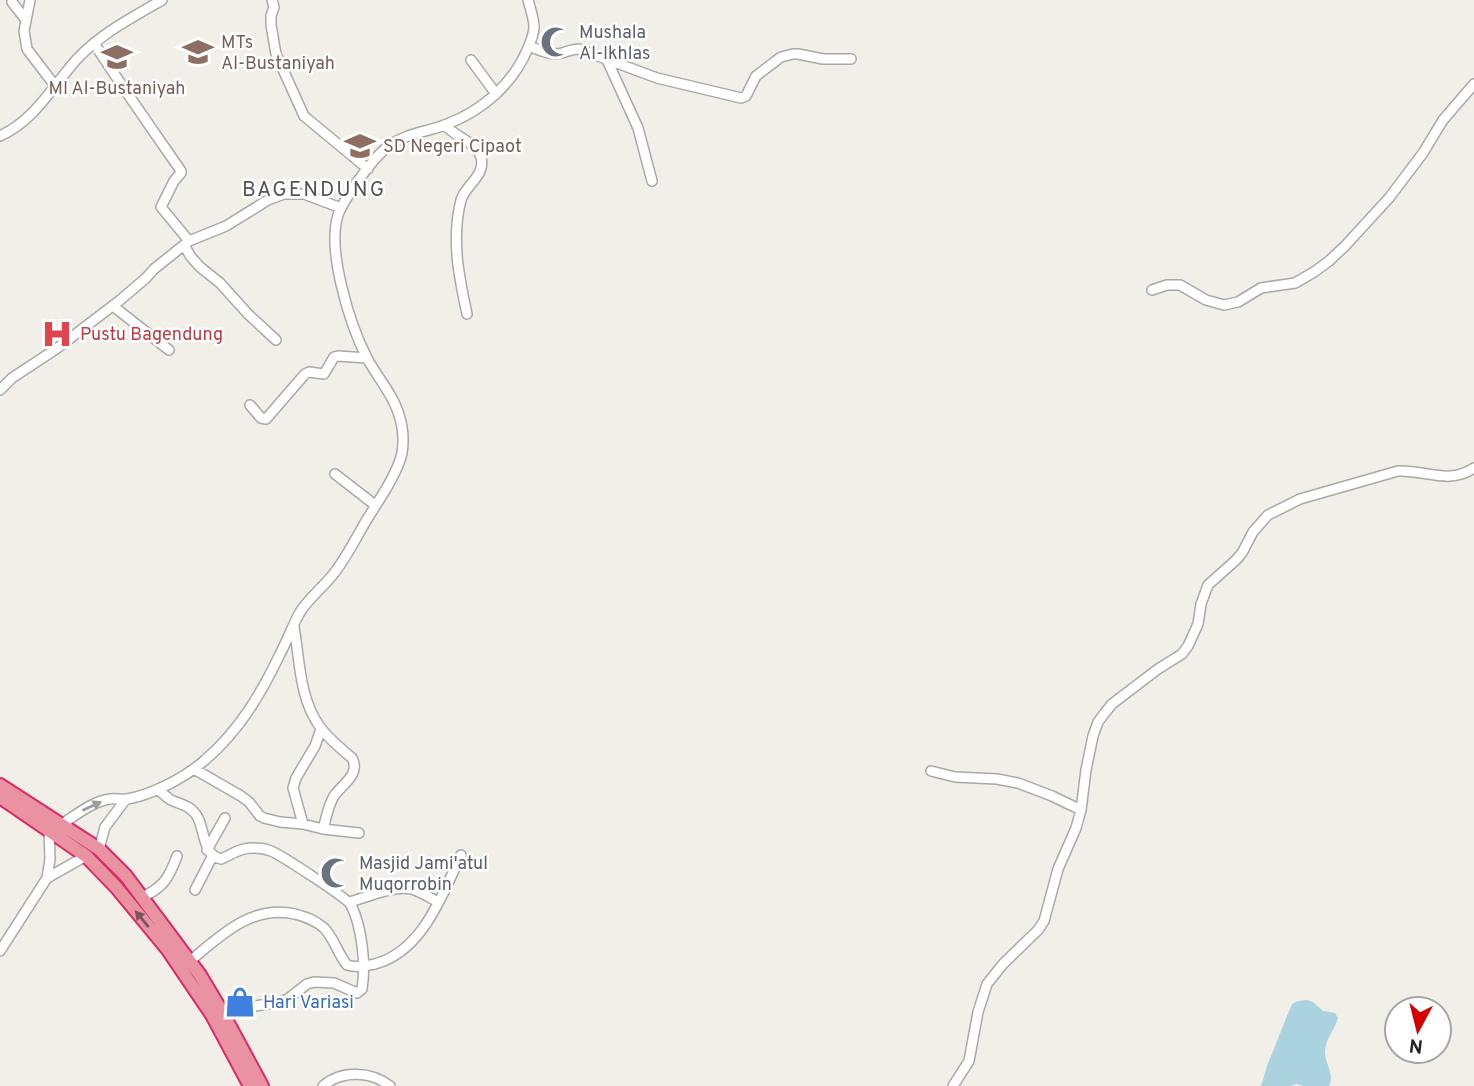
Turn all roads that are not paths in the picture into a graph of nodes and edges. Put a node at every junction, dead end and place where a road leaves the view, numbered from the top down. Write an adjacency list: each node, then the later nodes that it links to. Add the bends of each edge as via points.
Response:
1 (30, 0): 6 (street)
2 (162, 0): 7 (street)
3 (272, 0): 17 (street, via 276,54 304,116)
4 (528, 0): 8 (street, via 534,29)
5 (12, 2): 6 (street)
6 (26, 20): 13 (street, via 27,49)
7 (94, 43): 13 (street); 20 (street, via 181,171 161,207)
8 (529, 46): 11 (street, via 558,54 579,48); 14 (street)
9 (851, 59): 11 (street, via 781,57 756,76 741,98 657,78)
10 (471, 60): 14 (street)
11 (607, 60): 18 (street, via 638,128)
12 (1474, 84): 21 (street, via 1389,198 1314,272 1296,283 1261,288 1224,305 1180,285)
13 (56, 87): 16 (street, via 21,124)
14 (496, 94): 15 (street, via 473,113)
15 (444, 125): 17 (street, via 398,140); 23 (street, via 475,147 482,164 462,199 456,244)
16 (0, 136)
17 (368, 169): 19 (street)
18 (652, 181)
19 (341, 208): 20 (street, via 312,196 284,194); 26 (street, via 334,231 340,278 346,308)
20 (186, 243): 22 (street); 24 (street, via 200,267)
21 (1152, 290)
22 (113, 306): 25 (street); 27 (street)
23 (467, 314)
24 (276, 341)
25 (169, 349)
26 (367, 358): 28 (street, via 334,357 324,374 305,374 266,419); 33 (street, via 399,412 403,437 400,461)
27 (0, 390)
28 (250, 404)
29 (1474, 468): 31 (street)
30 (335, 474): 33 (street)
31 (1459, 476): 32 (street); 42 (street, via 1398,471 1300,499 1268,515 1236,560 1208,585 1198,624 1182,654 1112,704 1098,722)
32 (1474, 480)
33 (375, 505): 34 (street, via 336,571 305,605)
34 (294, 625): 35 (street, via 301,683); 36 (street, via 242,721)
35 (321, 729): 45 (street, via 293,788); 46 (street, via 355,764 349,780 335,794)
36 (194, 769): 39 (street); 45 (street, via 241,796 260,816)
37 (931, 771): 42 (street, via 1018,783)
38 (0, 785): 44 (highway)
39 (158, 789): 41 (street); 50 (street, via 197,815)
40 (0, 797): 47 (highway)
41 (126, 799): 44 (street, one-way to 41, via 111,798); 49 (street, via 105,827)
42 (1081, 810): 70 (street, via 1041,926 984,990 969,1061)
43 (225, 818): 50 (street)
44 (62, 824): 49 (highway)
45 (303, 824): 46 (street)
46 (323, 829): 48 (street)
47 (49, 831): 52 (highway); 54 (street)
48 (359, 833)
49 (99, 849): 56 (highway)
50 (210, 853): 55 (street); 57 (street, via 220,859 240,849 269,850)
51 (461, 855): 58 (street)
52 (86, 856): 54 (street); 62 (highway, one-way to 52)
53 (177, 856): 56 (street, via 164,883)
54 (47, 878): 59 (street)
55 (195, 890)
56 (142, 897): 60 (highway)
57 (350, 902): 58 (street, via 405,888); 61 (street)
58 (438, 902): 61 (street, via 424,927 398,954)
59 (0, 951)
60 (190, 961): 61 (street, via 240,922 271,912 312,919 325,929 348,965); 62 (highway)
61 (364, 966): 63 (street, via 362,989 355,993 334,983 314,982 281,1002 236,1006)
62 (194, 978): 63 (highway); 64 (highway)
63 (222, 1012): 64 (highway)
64 (239, 1056): 65 (highway)
65 (248, 1071): 66 (highway); 67 (highway)
66 (250, 1086)
67 (262, 1086)
68 (323, 1086): 69 (street, via 343,1075 359,1075)
69 (390, 1086)
70 (953, 1086)

